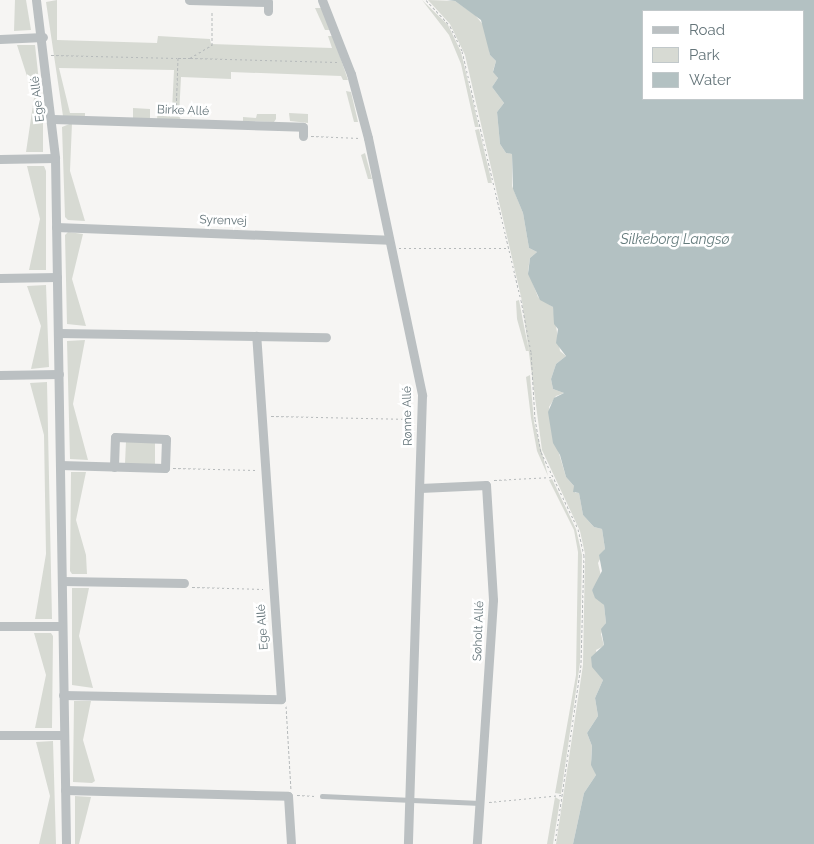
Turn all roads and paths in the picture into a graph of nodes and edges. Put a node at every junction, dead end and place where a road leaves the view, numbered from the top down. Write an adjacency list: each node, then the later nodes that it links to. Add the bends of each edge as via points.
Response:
1 (36, 0): 7 (street, Ege Allé)
2 (189, 0): 5 (street)
3 (322, 0): 12 (street, Rønne Allé)
4 (426, 0): 21 (path, via 450,26 462,51)
5 (212, 1): 6 (street, via 268,2); 11 (path, via 212,45)
6 (268, 11)
7 (43, 37): 8 (street); 9 (street, Ege Allé)
8 (0, 38)
9 (45, 56): 10 (path); 13 (street, Ege Allé)
10 (178, 58): 11 (path); 14 (path)
11 (190, 58): 12 (path)
12 (347, 63): 16 (street, Rønne Allé)
13 (53, 119): 14 (street, Birke Allé); 17 (street, Ege Allé)
14 (176, 123): 15 (street, Birke Allé, via 303,127)
15 (303, 136): 16 (path)
16 (368, 138): 20 (street, Rønne Allé)
17 (55, 158): 18 (street); 19 (street, Ege Allé)
18 (0, 159)
19 (56, 227): 20 (street, Syrenvej); 22 (street, Ege Allé)
20 (390, 244): 21 (path); 30 (street, Rønne Allé, via 418,370)
21 (508, 248): 35 (path, via 530,352 541,452)
22 (57, 277): 23 (street); 24 (street, Ege Allé)
23 (0, 278)
24 (58, 332): 25 (street); 27 (street, Ege Allé)
25 (256, 336): 26 (street); 29 (street, Ege Allé)
26 (326, 337)
27 (59, 374): 28 (street); 31 (street, Ege Allé)
28 (0, 375)
29 (260, 416): 30 (path); 34 (street, Ege Allé)
30 (422, 419): 37 (street, Rønne Allé)
31 (60, 465): 32 (street); 38 (street, Ege Allé)
32 (114, 467): 33 (street); 33 (street, via 115,438 166,439)
33 (165, 468): 34 (path)
34 (264, 470): 40 (street, Ege Allé)
35 (553, 477): 36 (path, via 489,480); 48 (path, via 578,529 584,555 581,665)
36 (486, 485): 37 (street); 52 (street, Søholt Allé, via 493,600)
37 (420, 488): 51 (street, Rønne Allé)
38 (62, 581): 39 (street); 42 (street, Ege Allé)
39 (184, 583): 40 (path, via 187,587)
40 (273, 589): 44 (street, Ege Allé)
41 (0, 626): 42 (street)
42 (62, 626): 43 (street, Ege Allé)
43 (64, 695): 44 (street); 46 (street, Ege Allé)
44 (281, 699): 49 (path, via 286,706 292,786)
45 (0, 735): 46 (street)
46 (64, 735): 47 (street, Ege Allé)
47 (65, 790): 49 (street); 53 (street, Ege Allé)
48 (562, 794): 52 (path); 57 (path)
49 (288, 796): 50 (path); 54 (street)
50 (322, 796): 51 (lane)
51 (410, 798): 52 (lane); 55 (street, Rønne Allé)
52 (480, 802): 56 (street, Søholt Allé)
53 (66, 844)
54 (291, 844)
55 (408, 844)
56 (477, 844)
57 (555, 844)

